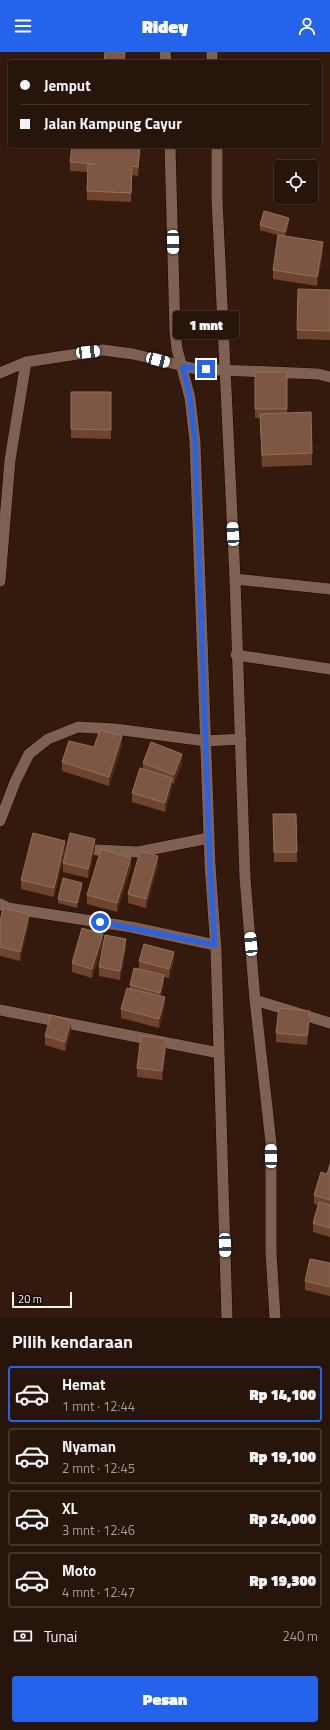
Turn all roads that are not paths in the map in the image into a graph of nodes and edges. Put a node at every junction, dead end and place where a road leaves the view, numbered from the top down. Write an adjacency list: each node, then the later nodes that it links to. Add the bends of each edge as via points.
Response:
1 (170, 148): 4 (street, via 175,331)
2 (217, 148): 5 (street)
3 (26, 362): 4 (street, via 103,350 133,354); 6 (street); 9 (street, via 10,460)
4 (183, 367): 5 (street); 14 (street, via 190,398 195,442)
5 (221, 370): 7 (street, via 318,374); 8 (street)
6 (0, 373)
7 (330, 377)
8 (235, 579): 10 (street); 11 (street)
9 (0, 581)
10 (330, 590)
11 (236, 655): 12 (street); 13 (street)
12 (330, 669)
13 (241, 739): 14 (street); 20 (street, via 245,878)
14 (206, 741): 15 (street, via 92,727 78,727 63,732 48,739 30,754 15,782); 16 (street)
15 (0, 821)
16 (209, 838): 17 (street, via 138,852); 19 (street)
17 (96, 850)
18 (0, 904): 19 (street, via 8,908 131,927)
19 (215, 945): 23 (street)
20 (255, 1000): 22 (street); 25 (street, via 271,1143 271,1252)
21 (0, 1010): 23 (street)
22 (330, 1023)
23 (219, 1053): 24 (street)
24 (227, 1318)
25 (275, 1318)

